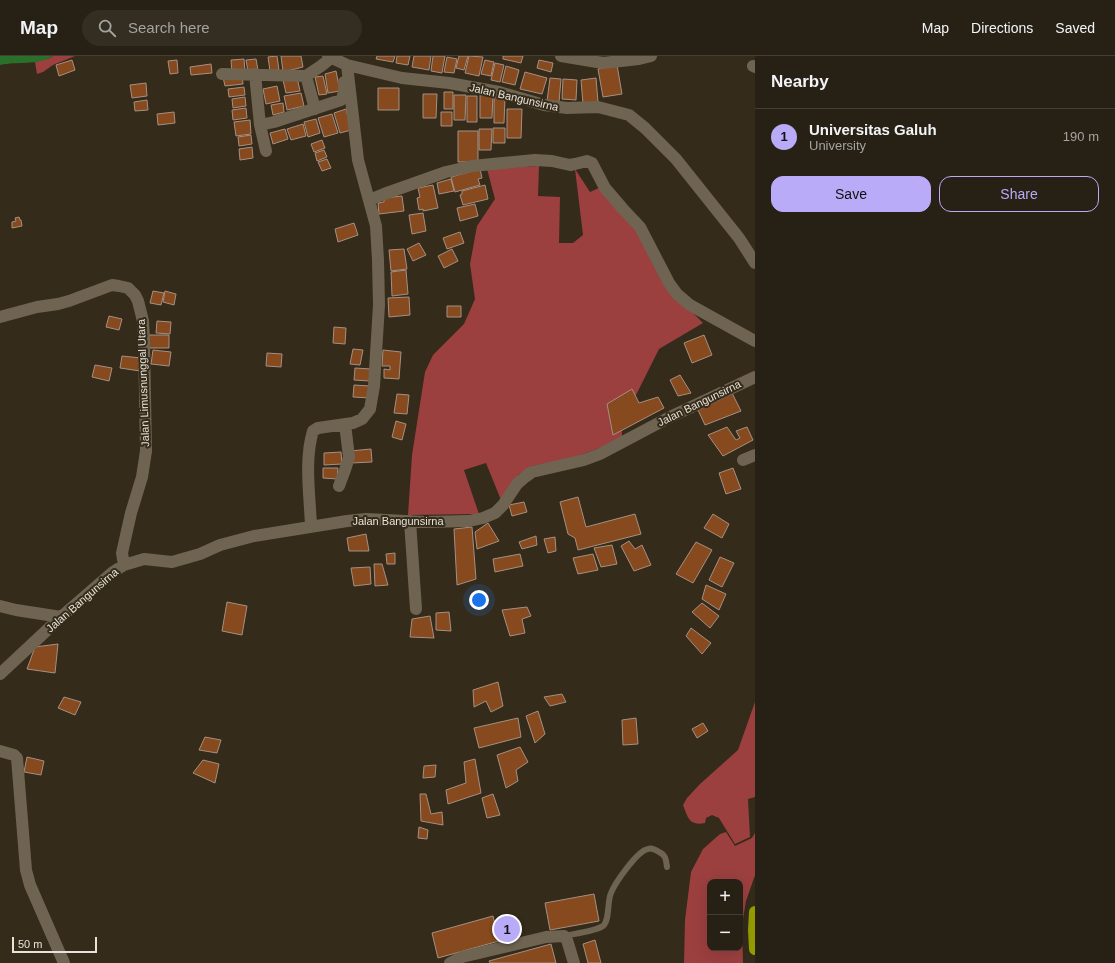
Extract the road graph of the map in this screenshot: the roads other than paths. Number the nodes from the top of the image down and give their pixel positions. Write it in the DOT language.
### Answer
graph roads {
  1 [pos="561,56"];
  2 [pos="651,56"];
  3 [pos="329,57"];
  4 [pos="344,64"];
  5 [pos="222,74"];
  6 [pos="255,74"];
  7 [pos="306,76"];
  8 [pos="315,109"];
  9 [pos="260,125"];
  10 [pos="266,151"];
  11 [pos="369,200"];
  12 [pos="755,263"];
  13 [pos="0,317"];
  14 [pos="755,341"];
  15 [pos="755,377"];
  16 [pos="345,424"];
  17 [pos="755,455"];
  18 [pos="743,460"];
  19 [pos="338,486"];
  20 [pos="410,521"];
  21 [pos="311,526"];
  22 [pos="124,565"];
  23 [pos="0,606"];
  24 [pos="416,609"];
  25 [pos="61,618"];
  26 [pos="0,674"];
  27 [pos="0,750"];
  28 [pos="667,867"];
  29 [pos="755,912"];
  30 [pos="564,936"];
  31 [pos="755,948"];
  32 [pos="64,963"];
  33 [pos="450,963"];
  34 [pos="574,963"];
  1 -- 2 [label="street"];
  3 -- 4 [label="street, Jalan Bangunsirna"];
  3 -- 7 [label="street"];
  4 -- 8 [label="street"];
  4 -- 11 [label="street"];
  4 -- 12 [label="street, Jalan Bangunsirna"];
  5 -- 6 [label="street"];
  6 -- 7 [label="street"];
  6 -- 9 [label="street"];
  7 -- 8 [label="street"];
  8 -- 9 [label="street"];
  9 -- 10 [label="street"];
  11 -- 14 [label="street"];
  11 -- 16 [label="street"];
  13 -- 22 [label="street, Jalan Limusnunggal Utara"];
  15 -- 20 [label="street, Jalan Bangunsirna"];
  16 -- 19 [label="street"];
  16 -- 21 [label="street"];
  17 -- 18 [label="street"];
  20 -- 21 [label="street, Jalan Bangunsirna"];
  20 -- 24 [label="street"];
  21 -- 22 [label="street, Jalan Bangunsirna"];
  22 -- 25 [label="street, Jalan Bangunsirna"];
  23 -- 25 [label="street"];
  25 -- 26 [label="street, Jalan Bangunsirna"];
  27 -- 32 [label="street"];
  28 -- 30 [label="lane"];
  29 -- 31 [label="highway"];
  30 -- 33 [label="street"];
  30 -- 34 [label="street"];
}
